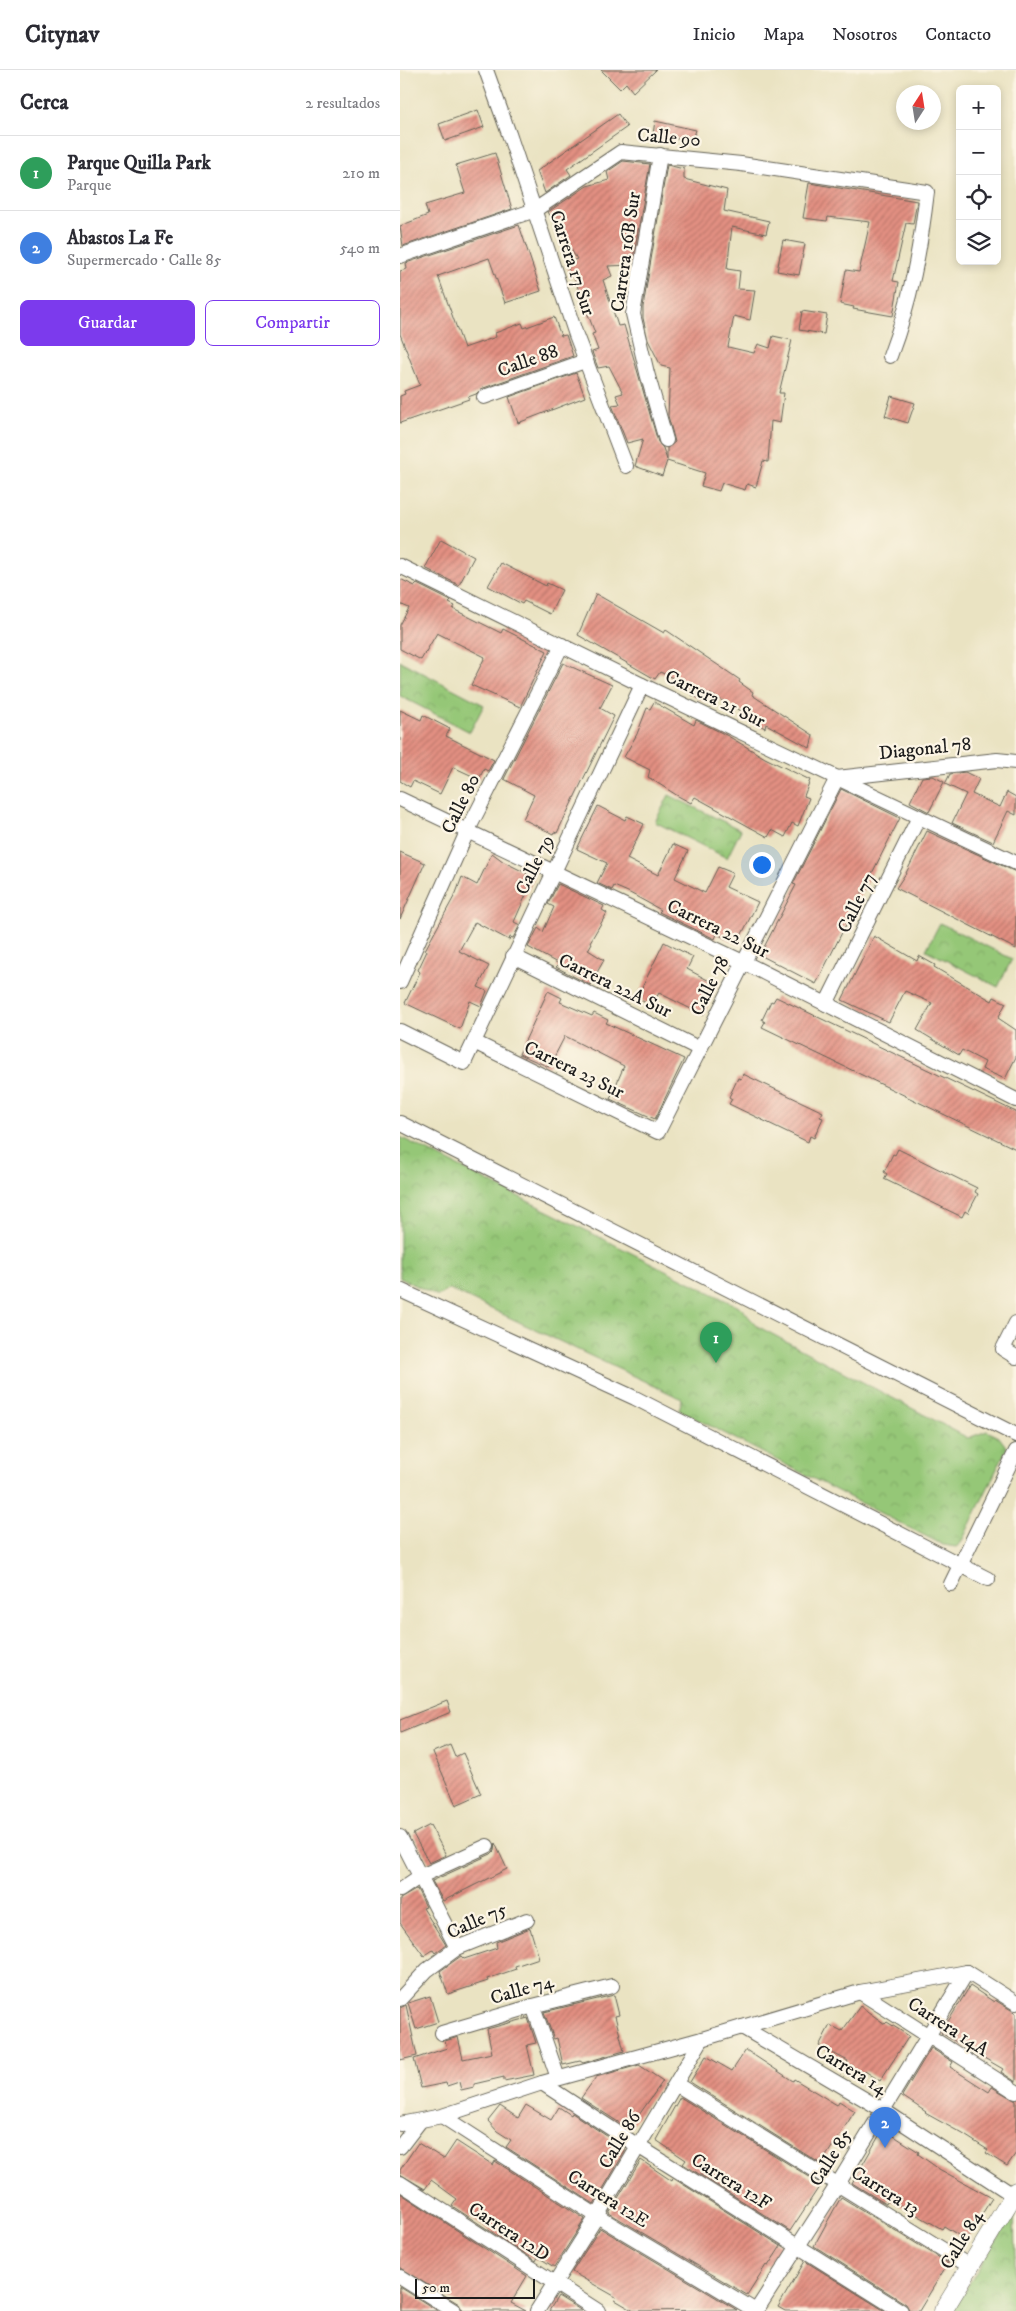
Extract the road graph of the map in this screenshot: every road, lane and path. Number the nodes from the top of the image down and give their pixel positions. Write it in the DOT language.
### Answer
graph roads {
  1 [pos="486,70"];
  2 [pos="660,154"];
  3 [pos="535,210"];
  4 [pos="400,256"];
  5 [pos="890,356"];
  6 [pos="585,361"];
  7 [pos="484,397"];
  8 [pos="666,440"];
  9 [pos="626,466"];
  10 [pos="400,566"];
  11 [pos="562,645"];
  12 [pos="642,685"];
  13 [pos="1016,762"];
  14 [pos="837,778"];
  15 [pos="400,799"];
  16 [pos="919,817"];
  17 [pos="468,832"];
  18 [pos="1016,864"];
  19 [pos="554,871"];
  20 [pos="513,956"];
  21 [pos="743,962"];
  22 [pos="400,982"];
  23 [pos="826,1004"];
  24 [pos="400,1031"];
  25 [pos="474,1042"];
  26 [pos="700,1049"];
  27 [pos="1016,1100"];
  28 [pos="400,1123"];
  29 [pos="658,1132"];
  30 [pos="400,1290"];
  31 [pos="1016,1323"];
  32 [pos="1016,1357"];
  33 [pos="1016,1435"];
  34 [pos="1016,1451"];
  35 [pos="960,1565"];
  36 [pos="988,1579"];
  37 [pos="951,1584"];
  38 [pos="400,1837"];
  39 [pos="487,1846"];
  40 [pos="419,1877"];
  41 [pos="400,1890"];
  42 [pos="527,1920"];
  43 [pos="457,1948"];
  44 [pos="967,1972"];
  45 [pos="612,1986"];
  46 [pos="402,1992"];
  47 [pos="860,1992"];
  48 [pos="1016,2003"];
  49 [pos="533,2006"];
  50 [pos="742,2027"];
  51 [pos="442,2033"];
  52 [pos="928,2037"];
  53 [pos="702,2039"];
  54 [pos="558,2078"];
  55 [pos="542,2082"];
  56 [pos="676,2084"];
  57 [pos="1016,2092"];
  58 [pos="883,2110"];
  59 [pos="442,2116"];
  60 [pos="420,2121"];
  61 [pos="400,2124"];
  62 [pos="638,2146"];
  63 [pos="400,2147"];
  64 [pos="400,2183"];
  65 [pos="838,2184"];
  66 [pos="1015,2195"];
  67 [pos="597,2216"];
  68 [pos="798,2246"];
  69 [pos="971,2267"];
  70 [pos="400,2277"];
  71 [pos="554,2285"];
  72 [pos="454,2311"];
  73 [pos="537,2311"];
  74 [pos="598,2311"];
  75 [pos="756,2311"];
  76 [pos="901,2311"];
  77 [pos="944,2311"];
  1 -- 3 [label="street, Carrera 17 Sur"];
  2 -- 3 [label="street, Calle 90"];
  2 -- 5 [label="street, Calle 90"];
  2 -- 8 [label="street, Carrera 16B Sur"];
  3 -- 4 [label="street, Calle 90"];
  3 -- 6 [label="street, Carrera 17 Sur"];
  6 -- 7 [label="street, Calle 88"];
  6 -- 9 [label="street, Carrera 17 Sur"];
  10 -- 11 [label="street, Carrera 21 Sur"];
  11 -- 12 [label="street, Carrera 21 Sur"];
  11 -- 17 [label="street, Calle 80"];
  12 -- 14 [label="street, Carrera 21 Sur"];
  12 -- 19 [label="street, Calle 79"];
  13 -- 14 [label="street, Diagonal 78"];
  14 -- 16 [label="street, Carrera 21 Sur"];
  14 -- 21 [label="street, Calle 78"];
  15 -- 17 [label="street, Carrera 22 Sur"];
  16 -- 18 [label="street, Carrera 21 Sur"];
  16 -- 23 [label="street, Calle 77"];
  17 -- 19 [label="street, Carrera 22 Sur"];
  17 -- 22 [label="street, Calle 80"];
  19 -- 20 [label="street, Calle 79"];
  19 -- 21 [label="street, Carrera 22 Sur"];
  20 -- 25 [label="street, Calle 79"];
  20 -- 26 [label="street, Carrera 22A Sur"];
  21 -- 23 [label="street, Carrera 22 Sur"];
  21 -- 26 [label="street, Calle 78"];
  23 -- 27 [label="street, Carrera 22 Sur"];
  24 -- 25 [label="street, Calle 79"];
  25 -- 29 [label="street, Carrera 23 Sur"];
  26 -- 29 [label="street, Calle 78"];
  28 -- 33 [label="street"];
  30 -- 35 [label="street"];
  31 -- 32 [label="street"];
  34 -- 35 [label="street"];
  35 -- 36 [label="street"];
  35 -- 37 [label="street"];
  38 -- 40 [label="street"];
  39 -- 40 [label="street"];
  40 -- 41 [label="street"];
  40 -- 43 [label="street"];
  42 -- 43 [label="street, Calle 75"];
  43 -- 46 [label="street, Calle 75"];
  44 -- 47 [label="street"];
  44 -- 48 [label="street"];
  44 -- 52 [label="street, Calle 85"];
  45 -- 49 [label="street, Calle 74"];
  47 -- 50 [label="street"];
  47 -- 52 [label="street, Carrera 14A"];
  49 -- 51 [label="street, Calle 74"];
  49 -- 54 [label="street"];
  50 -- 53 [label="street"];
  50 -- 58 [label="street, Carrera 14"];
  52 -- 57 [label="street, Carrera 14A"];
  52 -- 58 [label="street, Calle 85"];
  53 -- 54 [label="street"];
  53 -- 56 [label="street, Calle 86"];
  54 -- 55 [label="street"];
  55 -- 59 [label="street"];
  55 -- 62 [label="street, Carrera 12F"];
  56 -- 62 [label="street, Calle 86"];
  56 -- 65 [label="street, Carrera 13"];
  58 -- 65 [label="street, Calle 85"];
  58 -- 66 [label="street, Carrera 14"];
  59 -- 60 [label="street"];
  59 -- 67 [label="street, Carrera 12E"];
  60 -- 61 [label="street"];
  60 -- 63 [label="street"];
  62 -- 67 [label="street, Calle 86"];
  62 -- 68 [label="street, Carrera 12F"];
  64 -- 71 [label="street, Carrera 12D"];
  65 -- 68 [label="street, Calle 85"];
  65 -- 69 [label="street, Carrera 13"];
  66 -- 69 [label="street, Calle 84"];
  67 -- 71 [label="street, Calle 86"];
  67 -- 75 [label="street, Carrera 12E"];
  68 -- 75 [label="street, Calle 85"];
  68 -- 76 [label="street, Carrera 12F"];
  69 -- 77 [label="street, Calle 84"];
  70 -- 72 [label="street"];
  71 -- 73 [label="street, Calle 86"];
  71 -- 74 [label="street, Carrera 12D"];
}
